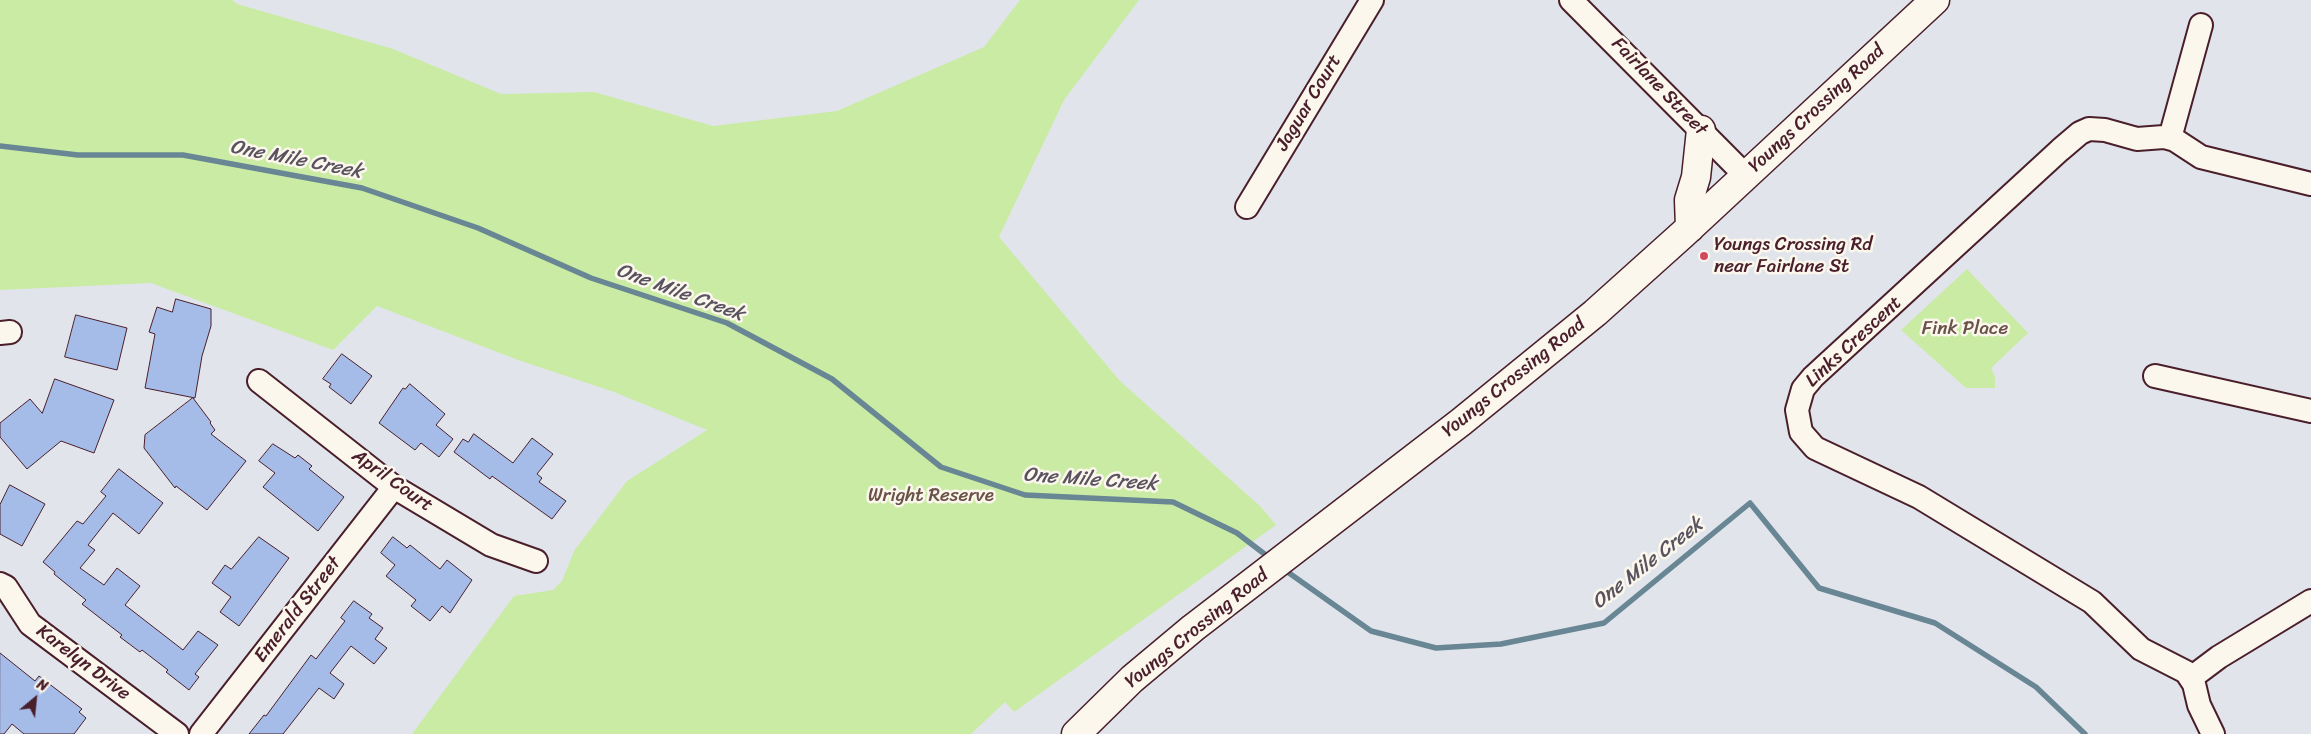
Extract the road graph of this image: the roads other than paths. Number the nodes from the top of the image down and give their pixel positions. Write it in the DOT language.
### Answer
graph roads {
  1 [pos="1372,0"];
  2 [pos="1571,0"];
  3 [pos="1935,0"];
  4 [pos="2201,25"];
  5 [pos="1701,130"];
  6 [pos="2170,138"];
  7 [pos="1746,176"];
  8 [pos="2311,184"];
  9 [pos="1247,207"];
  10 [pos="1690,228"];
  11 [pos="2155,376"];
  12 [pos="259,381"];
  13 [pos="2311,411"];
  14 [pos="394,487"];
  15 [pos="536,561"];
  16 [pos="0,584"];
  17 [pos="2311,601"];
  18 [pos="2191,678"];
  19 [pos="177,734"];
  20 [pos="201,734"];
  21 [pos="1076,734"];
  22 [pos="2213,734"];
  1 -- 9 [label="street, Jaguar Court"];
  2 -- 5 [label="street, Fairlane Street"];
  3 -- 7 [label="main road, Youngs Crossing Road"];
  4 -- 6 [label="street"];
  5 -- 7 [label="street, Fairlane Street"];
  5 -- 10 [label="main road"];
  6 -- 8 [label="street"];
  6 -- 18 [label="street, Links Crescent"];
  7 -- 10 [label="main road, Youngs Crossing Road"];
  10 -- 21 [label="main road, Youngs Crossing Road"];
  11 -- 13 [label="street"];
  12 -- 14 [label="street, April Court"];
  14 -- 15 [label="street, April Court"];
  14 -- 20 [label="street, Emerald Street"];
  16 -- 19 [label="street, Karelyn Drive"];
  17 -- 18 [label="street"];
  18 -- 22 [label="street"];
}
